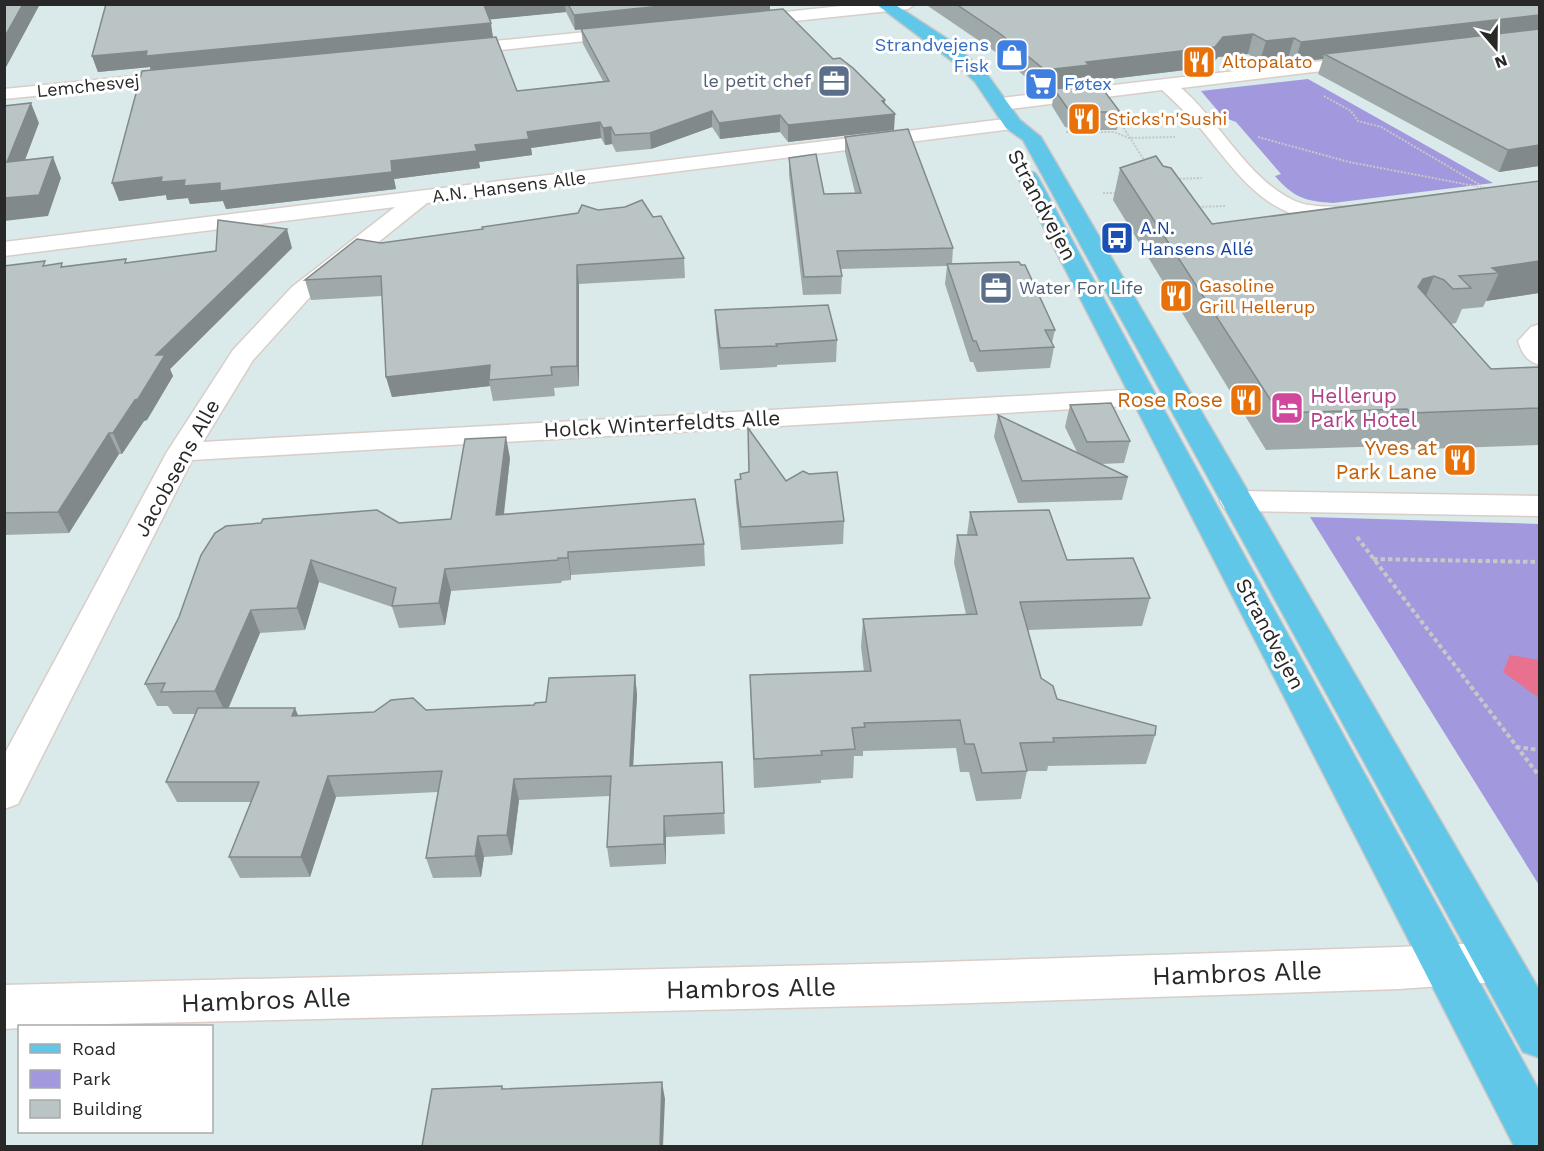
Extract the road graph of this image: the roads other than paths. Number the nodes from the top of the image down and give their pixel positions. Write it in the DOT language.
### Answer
graph roads {
  1 [pos="908,4"];
  2 [pos="885,6"];
  3 [pos="731,23"];
  4 [pos="639,32"];
  5 [pos="440,51"];
  6 [pos="1385,59"];
  7 [pos="201,75"];
  8 [pos="1166,85"];
  9 [pos="4,94"];
  10 [pos="1007,114"];
  11 [pos="420,198"];
  12 [pos="1369,212"];
  13 [pos="4,249"];
  14 [pos="1539,332"];
  15 [pos="1536,370"];
  16 [pos="1143,398"];
  17 [pos="182,452"];
  18 [pos="1235,501"];
  19 [pos="1539,506"];
  20 [pos="4,793"];
  21 [pos="1498,963"];
  22 [pos="1447,966"];
  23 [pos="4,1007"];
  24 [pos="1539,1036"];
  25 [pos="1539,1144"];
  1 -- 2 [label="street"];
  2 -- 3 [label="street"];
  2 -- 10 [label="main road, Strandvejen"];
  4 -- 5 [label="street"];
  6 -- 8 [label="street, A.N. Hansens Alle"];
  7 -- 9 [label="street, Lemchesvej"];
  8 -- 10 [label="street, A.N. Hansens Alle"];
  8 -- 12 [label="street"];
  10 -- 11 [label="street, A.N. Hansens Alle"];
  10 -- 16 [label="main road, Strandvejen"];
  10 -- 18 [label="main road, Strandvejen"];
  11 -- 13 [label="street, A.N. Hansens Alle"];
  11 -- 17 [label="street, Jacobsens Alle"];
  14 -- 15 [label="street"];
  16 -- 17 [label="street, Holck Winterfeldts Alle"];
  16 -- 22 [label="main road, Strandvejen"];
  17 -- 20 [label="street, Jacobsens Alle"];
  18 -- 19 [label="street"];
  18 -- 21 [label="main road, Strandvejen"];
  21 -- 22 [label="street, Hambros Alle"];
  21 -- 24 [label="main road, Strandvejen"];
  22 -- 23 [label="street, Hambros Alle"];
  22 -- 25 [label="main road, Strandvejen"];
}
